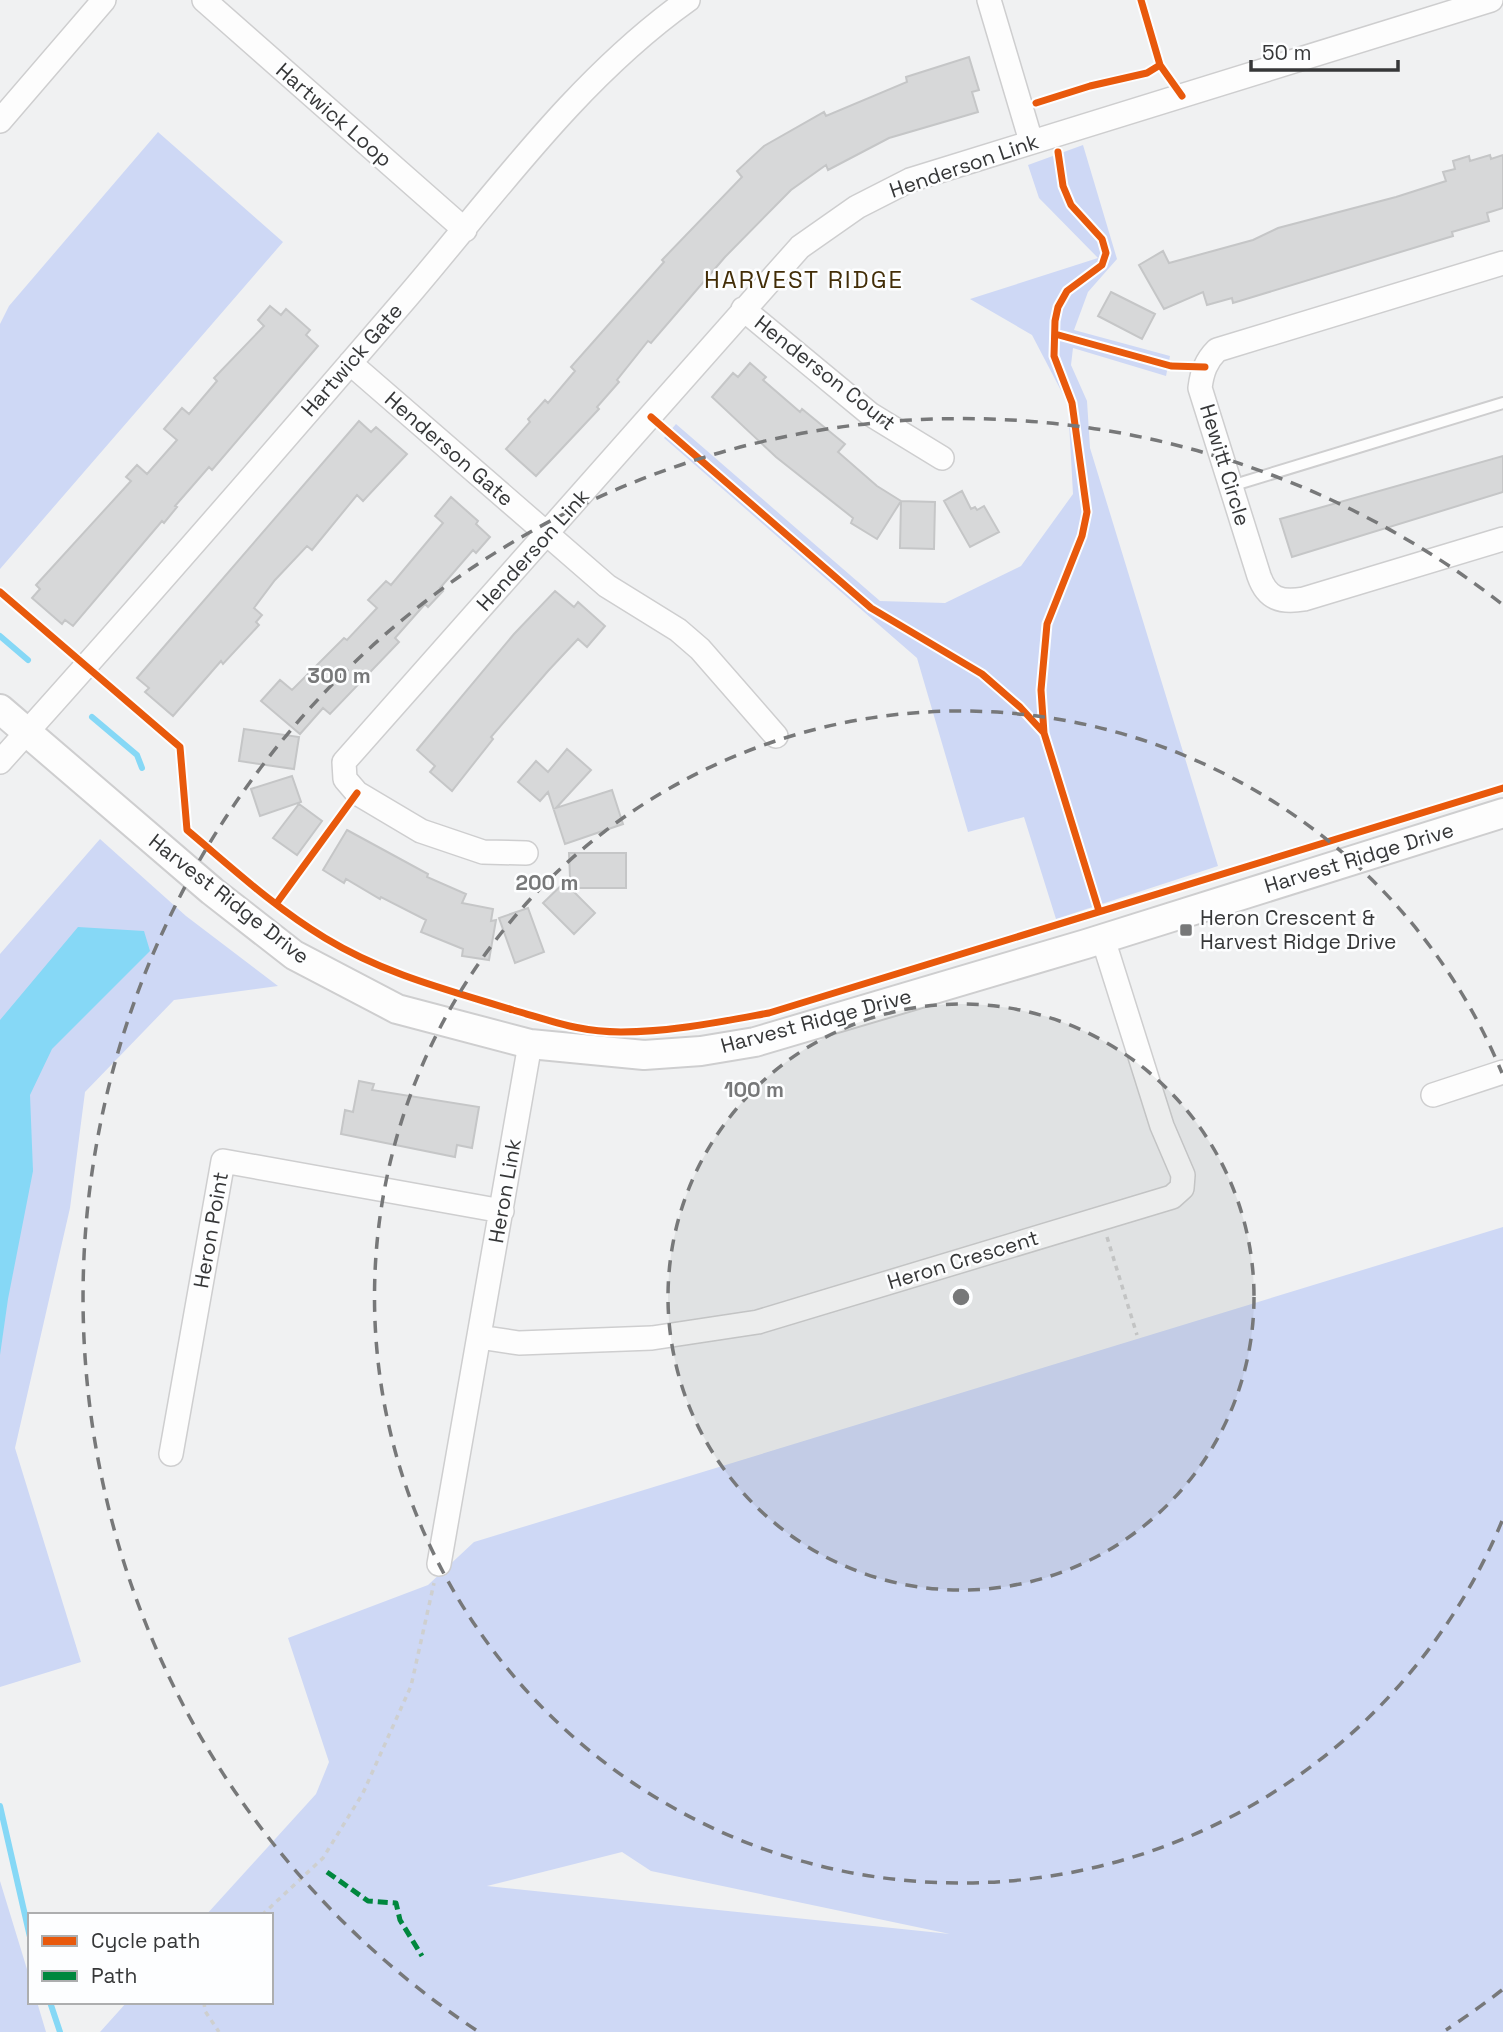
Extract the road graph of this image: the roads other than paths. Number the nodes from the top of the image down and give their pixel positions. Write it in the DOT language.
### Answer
graph roads {
  1 [pos="104,0"];
  2 [pos="204,0"];
  3 [pos="688,0"];
  4 [pos="989,0"];
  5 [pos="1491,0"];
  6 [pos="0,121"];
  7 [pos="1031,141"];
  8 [pos="465,230"];
  9 [pos="1503,263"];
  10 [pos="743,309"];
  11 [pos="350,363"];
  12 [pos="1503,403"];
  13 [pos="942,458"];
  14 [pos="1231,486"];
  15 [pos="546,535"];
  16 [pos="1502,542"];
  17 [pos="0,709"];
  18 [pos="27,732"];
  19 [pos="776,736"];
  20 [pos="0,762"];
  21 [pos="1503,813"];
  22 [pos="526,853"];
  23 [pos="1102,939"];
  24 [pos="530,1044"];
  25 [pos="1503,1072"];
  26 [pos="1433,1095"];
  27 [pos="502,1211"];
  28 [pos="479,1337"];
  29 [pos="171,1454"];
  30 [pos="439,1564"];
  1 -- 6 [label="street"];
  2 -- 8 [label="street, Hartwick Loop"];
  3 -- 8 [label="street, Hartwick Gate"];
  4 -- 7 [label="street"];
  5 -- 7 [label="street, Henderson Link"];
  7 -- 10 [label="street, Henderson Link"];
  8 -- 11 [label="street, Hartwick Gate"];
  9 -- 14 [label="street, Hewitt Circle"];
  10 -- 13 [label="street, Henderson Court"];
  10 -- 15 [label="street, Henderson Link"];
  11 -- 15 [label="street, Henderson Gate"];
  11 -- 18 [label="street, Hartwick Gate"];
  12 -- 14 [label="lane"];
  14 -- 16 [label="street, Hewitt Circle"];
  15 -- 19 [label="street, Henderson Gate"];
  15 -- 22 [label="street, Henderson Link"];
  17 -- 18 [label="street, Harvest Ridge Drive"];
  18 -- 20 [label="street, Hartwick Gate"];
  18 -- 24 [label="street, Harvest Ridge Drive"];
  21 -- 23 [label="street, Harvest Ridge Drive"];
  23 -- 24 [label="street, Harvest Ridge Drive"];
  23 -- 28 [label="street, Heron Crescent"];
  24 -- 27 [label="street, Heron Link"];
  25 -- 26 [label="street"];
  27 -- 28 [label="street, Heron Link"];
  27 -- 29 [label="street, Heron Point"];
  28 -- 30 [label="street, Heron Link"];
}
